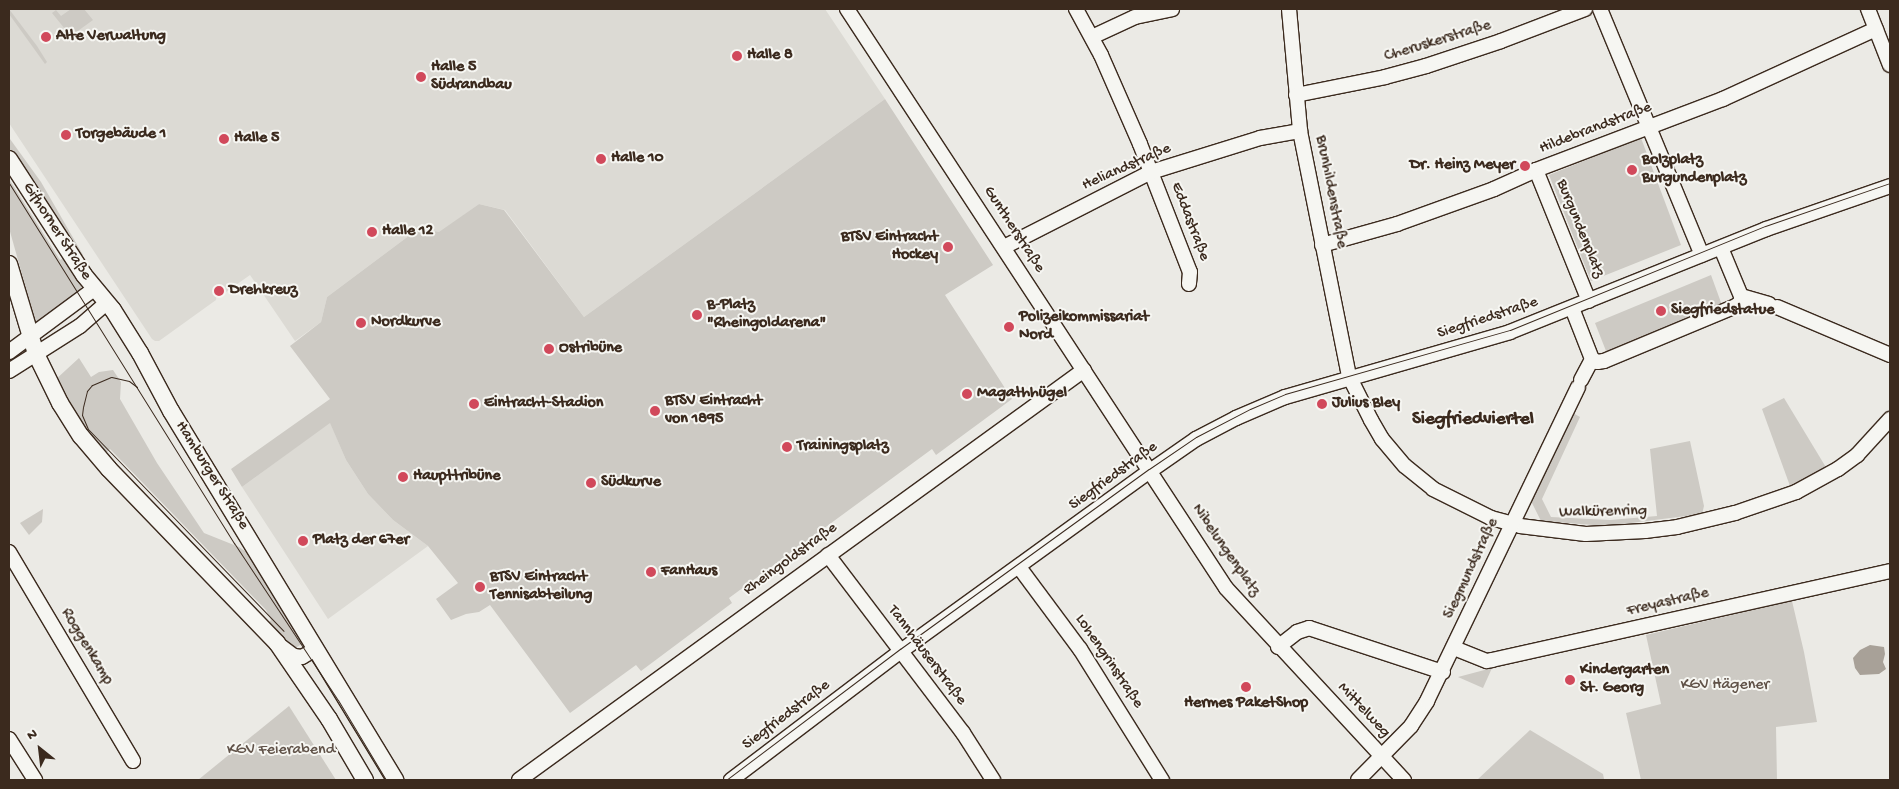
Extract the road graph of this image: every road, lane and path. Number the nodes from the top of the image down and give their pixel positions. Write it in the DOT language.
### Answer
graph roads {
  1 [pos="847,9"];
  2 [pos="1076,9"];
  3 [pos="1172,9"];
  4 [pos="1289,9"];
  5 [pos="1585,9"];
  6 [pos="1600,9"];
  7 [pos="1868,9"];
  8 [pos="1876,29"];
  9 [pos="1092,37"];
  10 [pos="1890,65"];
  11 [pos="1296,95"];
  12 [pos="1649,127"];
  13 [pos="1300,131"];
  14 [pos="9,159"];
  15 [pos="1536,170"];
  16 [pos="1151,172"];
  17 [pos="1890,186"];
  18 [pos="1322,245"];
  19 [pos="1004,247"];
  20 [pos="1720,248"];
  21 [pos="1702,255"];
  22 [pos="9,264"];
  23 [pos="1189,284"];
  24 [pos="94,289"];
  25 [pos="1741,296"];
  26 [pos="1589,301"];
  27 [pos="106,303"];
  28 [pos="1572,308"];
  29 [pos="29,336"];
  30 [pos="9,352"];
  31 [pos="36,354"];
  32 [pos="1890,356"];
  33 [pos="1592,359"];
  34 [pos="1084,370"];
  35 [pos="9,371"];
  36 [pos="1350,379"];
  37 [pos="1890,419"];
  38 [pos="1150,471"];
  39 [pos="1512,525"];
  40 [pos="9,552"];
  41 [pos="828,555"];
  42 [pos="1019,567"];
  43 [pos="1890,571"];
  44 [pos="277,643"];
  45 [pos="1278,647"];
  46 [pos="1454,648"];
  47 [pos="316,649"];
  48 [pos="901,652"];
  49 [pos="1296,666"];
  50 [pos="1443,672"];
  51 [pos="9,739"];
  52 [pos="1382,757"];
  53 [pos="134,761"];
  54 [pos="35,780"];
  55 [pos="365,780"];
  56 [pos="395,780"];
  57 [pos="519,780"];
  58 [pos="731,780"];
  59 [pos="993,780"];
  60 [pos="1162,780"];
  61 [pos="1358,780"];
  62 [pos="1404,780"];
  1 -- 19 [label="street, Guntherstraße"];
  2 -- 9 [label="street, Eddastraße"];
  3 -- 9 [label="street"];
  4 -- 11 [label="street, Brunhildenstraße"];
  5 -- 11 [label="street, Cheruskerstraße"];
  6 -- 12 [label="street"];
  7 -- 8 [label="street"];
  8 -- 10 [label="street"];
  8 -- 12 [label="street, Hildebrandstraße"];
  9 -- 16 [label="street, Eddastraße"];
  11 -- 13 [label="street, Brunhildenstraße"];
  12 -- 15 [label="street, Hildebrandstraße"];
  12 -- 21 [label="street"];
  13 -- 16 [label="street, Heliandstraße"];
  13 -- 18 [label="street, Brunhildenstraße"];
  14 -- 24 [label="main road, Gifhorner Straße"];
  15 -- 18 [label="street, Hildebrandstraße"];
  15 -- 26 [label="street, Burgundenplatz"];
  16 -- 19 [label="street, Heliandstraße"];
  16 -- 23 [label="street, Eddastraße"];
  17 -- 20 [label="street, Siegfriedstraße"];
  18 -- 36 [label="street, Brunhildenstraße"];
  19 -- 34 [label="street, Guntherstraße"];
  20 -- 21 [label="street, Siegfriedstraße"];
  20 -- 25 [label="street"];
  21 -- 26 [label="street, Siegfriedstraße"];
  22 -- 29 [label="main road"];
  24 -- 27 [label="main road, Gifhorner Straße"];
  24 -- 29 [label="street"];
  25 -- 32 [label="street"];
  25 -- 33 [label="street"];
  26 -- 28 [label="street, Siegfriedstraße"];
  27 -- 31 [label="street"];
  27 -- 47 [label="main road, Hamburger Straße"];
  28 -- 33 [label="street"];
  28 -- 36 [label="street, Siegfriedstraße"];
  29 -- 30 [label="street"];
  29 -- 31 [label="main road"];
  31 -- 35 [label="street"];
  31 -- 44 [label="main road"];
  33 -- 39 [label="street, Siegmundstraße"];
  34 -- 38 [label="street, Guntherstraße"];
  34 -- 41 [label="street, Rheingoldstraße"];
  36 -- 38 [label="street, Siegfriedstraße"];
  36 -- 39 [label="street, Walkürenring"];
  37 -- 39 [label="street, Walkürenring"];
  38 -- 42 [label="street, Siegfriedstraße"];
  38 -- 45 [label="street, Nibelungenplatz"];
  39 -- 46 [label="street, Siegmundstraße"];
  40 -- 53 [label="street, Roggenkamp"];
  41 -- 48 [label="street, Tannhäuserstraße"];
  41 -- 57 [label="street, Rheingoldstraße"];
  42 -- 48 [label="street, Siegfriedstraße"];
  42 -- 60 [label="street, Lohengrinstraße"];
  43 -- 46 [label="street, Freyastraße"];
  44 -- 47 [label="street"];
  44 -- 55 [label="main road"];
  45 -- 49 [label="street, Nibelungenplatz"];
  45 -- 50 [label="street"];
  46 -- 50 [label="street, Siegmundstraße"];
  47 -- 56 [label="main road, Hamburger Straße"];
  48 -- 58 [label="street, Siegfriedstraße"];
  48 -- 59 [label="street, Tannhäuserstraße"];
  49 -- 52 [label="street, Mittelweg"];
  50 -- 52 [label="street, Siegmundstraße"];
  51 -- 54 [label="street"];
  52 -- 61 [label="street, Siegmundstraße"];
  52 -- 62 [label="street, Mittelweg"];
}
